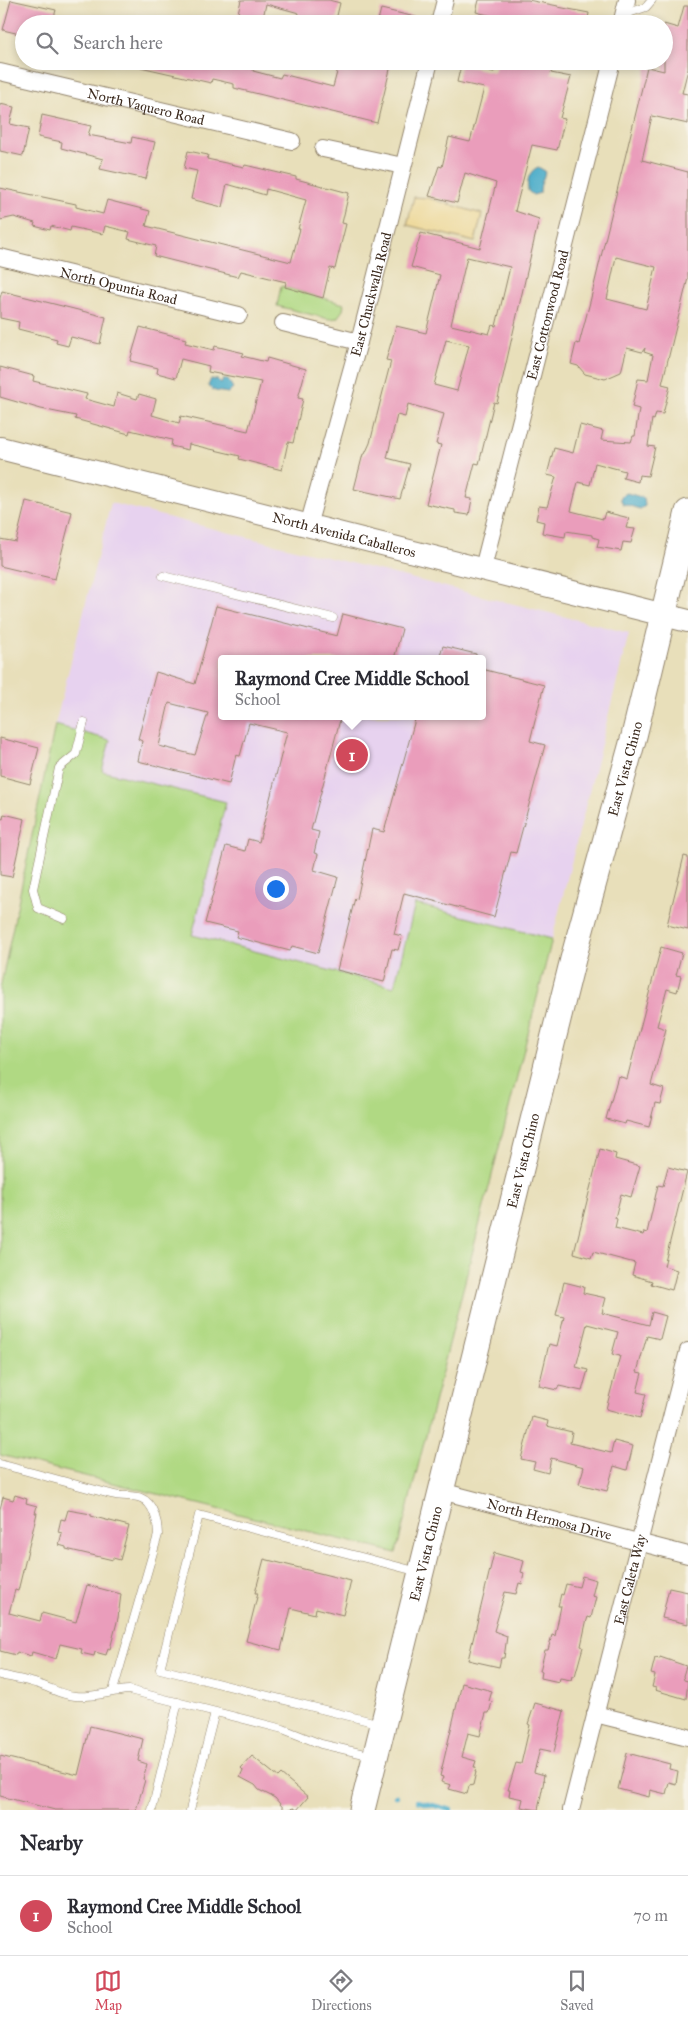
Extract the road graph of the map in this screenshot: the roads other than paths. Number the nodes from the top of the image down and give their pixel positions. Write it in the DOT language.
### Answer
graph roads {
  1 [pos="445,0"];
  2 [pos="652,0"];
  3 [pos="624,13"];
  4 [pos="441,15"];
  5 [pos="428,70"];
  6 [pos="610,70"];
  7 [pos="0,72"];
  8 [pos="292,141"];
  9 [pos="324,149"];
  10 [pos="404,166"];
  11 [pos="0,257"];
  12 [pos="239,315"];
  13 [pos="282,323"];
  14 [pos="359,342"];
  15 [pos="0,448"];
  16 [pos="688,512"];
  17 [pos="308,526"];
  18 [pos="483,568"];
  19 [pos="162,576"];
  20 [pos="663,614"];
  21 [pos="333,618"];
  22 [pos="688,621"];
  23 [pos="84,722"];
  24 [pos="64,919"];
  25 [pos="688,1350"];
  26 [pos="0,1464"];
  27 [pos="441,1492"];
  28 [pos="639,1543"];
  29 [pos="688,1555"];
  30 [pos="421,1572"];
  31 [pos="0,1675"];
  32 [pos="113,1691"];
  33 [pos="178,1702"];
  34 [pos="216,1712"];
  35 [pos="595,1714"];
  36 [pos="383,1725"];
  37 [pos="688,1737"];
  38 [pos="375,1756"];
  39 [pos="152,1810"];
  40 [pos="190,1810"];
  41 [pos="362,1810"];
  42 [pos="571,1810"];
  1 -- 4 [label="street"];
  2 -- 3 [label="lane"];
  5 -- 10 [label="street, East Chuckwalla Road"];
  6 -- 18 [label="street, East Cottonwood Road"];
  7 -- 8 [label="street, North Vaquero Road"];
  9 -- 10 [label="street"];
  10 -- 14 [label="street, East Chuckwalla Road"];
  11 -- 12 [label="street, North Opuntia Road"];
  13 -- 14 [label="street"];
  14 -- 17 [label="street, East Chuckwalla Road"];
  15 -- 17 [label="street, North Avenida Caballeros"];
  16 -- 20 [label="main road, East Vista Chino"];
  17 -- 18 [label="street, North Avenida Caballeros"];
  18 -- 20 [label="street, North Avenida Caballeros"];
  19 -- 21 [label="lane"];
  20 -- 22 [label="street, North Avenida Caballeros"];
  20 -- 27 [label="main road, East Vista Chino"];
  23 -- 24 [label="lane"];
  25 -- 28 [label="street, East Caleta Way"];
  26 -- 32 [label="lane"];
  27 -- 28 [label="street, North Hermosa Drive"];
  27 -- 30 [label="main road, East Vista Chino"];
  28 -- 29 [label="street, North Hermosa Drive"];
  28 -- 35 [label="street, East Caleta Way"];
  30 -- 36 [label="main road, East Vista Chino"];
  30 -- 36 [label="lane"];
  31 -- 32 [label="lane"];
  32 -- 33 [label="lane"];
  33 -- 34 [label="lane"];
  33 -- 39 [label="lane"];
  34 -- 38 [label="lane"];
  34 -- 40 [label="lane"];
  35 -- 37 [label="street"];
  35 -- 42 [label="street, East Caleta Way"];
  36 -- 38 [label="main road, East Vista Chino"];
  38 -- 41 [label="main road, East Vista Chino"];
}
